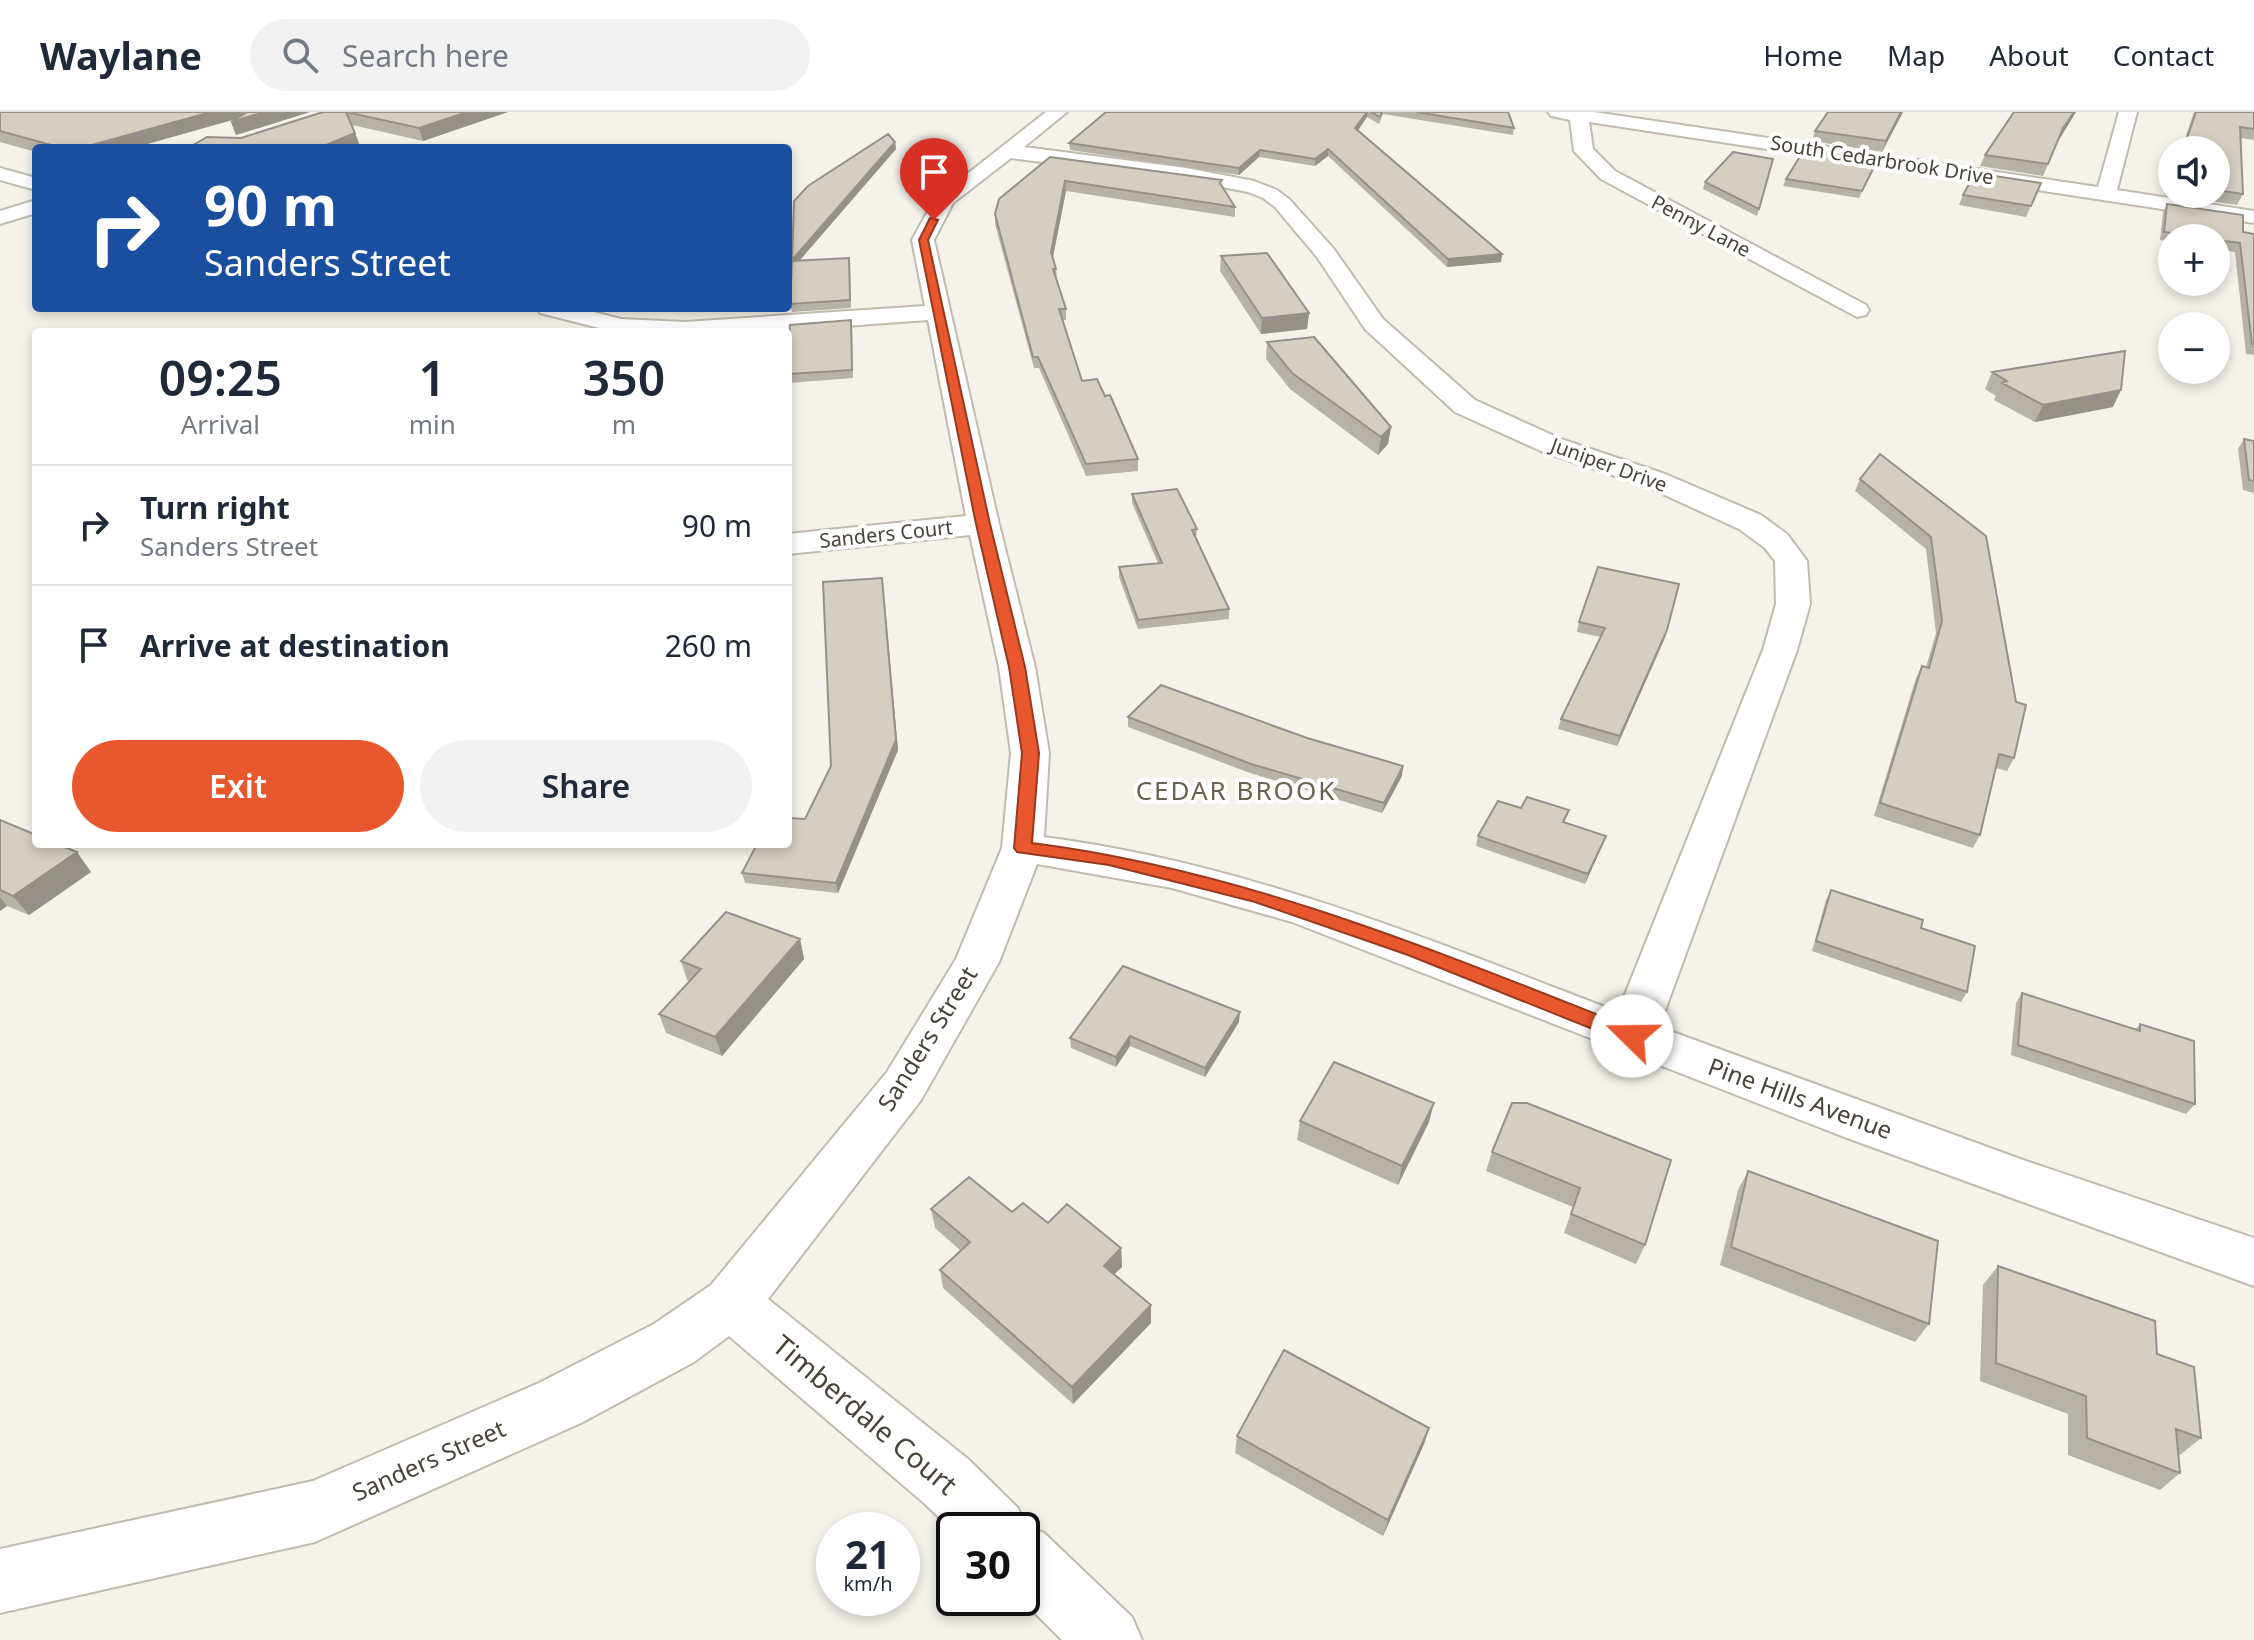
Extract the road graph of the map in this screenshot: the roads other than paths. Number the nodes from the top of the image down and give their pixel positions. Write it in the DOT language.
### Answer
graph roads {
  1 [pos="1058,112"];
  2 [pos="2128,112"];
  3 [pos="1568,114"];
  4 [pos="1754,121"];
  5 [pos="1737,139"];
  6 [pos="1006,151"];
  7 [pos="0,174"];
  8 [pos="32,183"];
  9 [pos="2106,194"];
  10 [pos="32,207"];
  11 [pos="2254,217"];
  12 [pos="0,218"];
  13 [pos="1857,310"];
  14 [pos="565,312"];
  15 [pos="937,312"];
  16 [pos="653,328"];
  17 [pos="713,328"];
  18 [pos="983,524"];
  19 [pos="792,544"];
  20 [pos="1023,848"];
  21 [pos="1632,1036"];
  22 [pos="2254,1262"];
  23 [pos="731,1303"];
  24 [pos="978,1512"];
  25 [pos="1040,1573"];
  26 [pos="0,1581"];
  27 [pos="1109,1640"];
  1 -- 6 [label="street, Sanders Street"];
  2 -- 9 [label="street"];
  3 -- 5 [label="street, South Cedarbrook Drive"];
  3 -- 13 [label="street, Penny Lane"];
  4 -- 5 [label="street"];
  5 -- 9 [label="street, South Cedarbrook Drive"];
  6 -- 15 [label="street, Sanders Street"];
  6 -- 21 [label="street, Juniper Drive"];
  7 -- 8 [label="street"];
  9 -- 11 [label="street, South Cedarbrook Drive"];
  10 -- 12 [label="street"];
  14 -- 16 [label="street"];
  15 -- 17 [label="street"];
  15 -- 18 [label="street, Sanders Street"];
  18 -- 19 [label="street, Sanders Court"];
  18 -- 20 [label="street, Sanders Street"];
  20 -- 21 [label="street, Pine Hills Avenue"];
  20 -- 23 [label="street, Sanders Street"];
  21 -- 22 [label="street, Pine Hills Avenue"];
  23 -- 24 [label="street, Timberdale Court"];
  23 -- 26 [label="street, Sanders Street"];
  25 -- 27 [label="street"];
}
